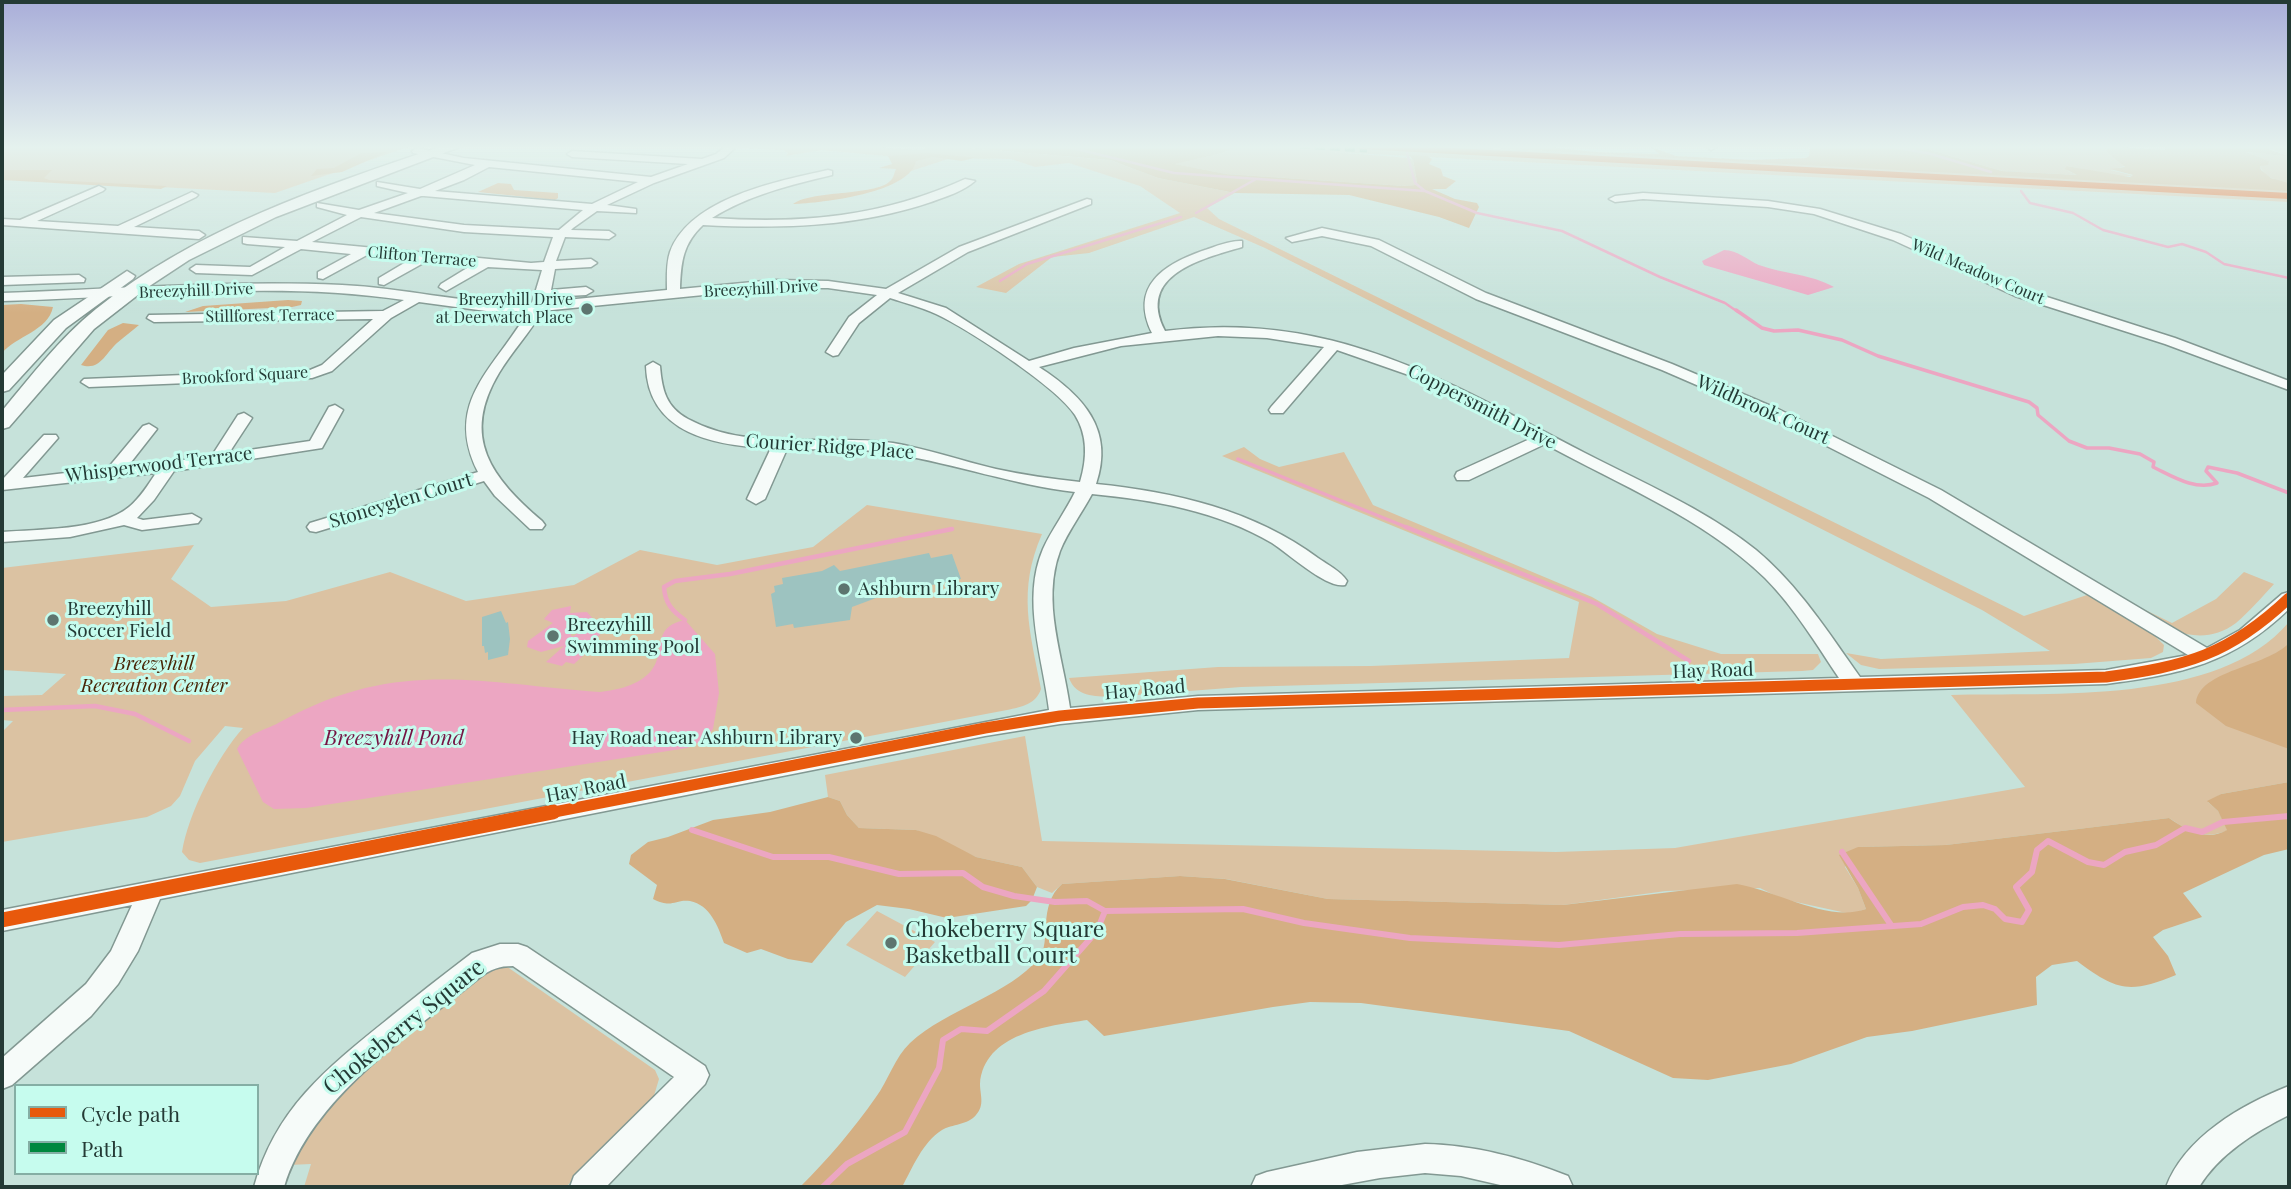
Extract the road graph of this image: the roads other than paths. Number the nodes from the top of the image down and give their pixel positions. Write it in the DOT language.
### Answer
graph roads {
  1 [pos="70,201"];
  2 [pos="178,201"];
  3 [pos="276,201"];
  4 [pos="300,201"];
  5 [pos="395,201"];
  6 [pos="524,201"];
  7 [pos="609,201"];
  8 [pos="735,201"];
  9 [pos="920,201"];
  10 [pos="1733,201"];
  11 [pos="1087,202"];
  12 [pos="321,205"];
  13 [pos="596,208"];
  14 [pos="632,211"];
  15 [pos="359,215"];
  16 [pos="702,221"];
  17 [pos="2,222"];
  18 [pos="19,224"];
  19 [pos="117,231"];
  20 [pos="2,232"];
  21 [pos="561,234"];
  22 [pos="199,235"];
  23 [pos="609,235"];
  24 [pos="1292,238"];
  25 [pos="247,240"];
  26 [pos="296,244"];
  27 [pos="1238,244"];
  28 [pos="365,251"];
  29 [pos="424,257"];
  30 [pos="485,262"];
  31 [pos="591,263"];
  32 [pos="548,266"];
  33 [pos="196,269"];
  34 [pos="323,275"];
  35 [pos="79,279"];
  36 [pos="2,281"];
  37 [pos="384,281"];
  38 [pos="446,287"];
  39 [pos="586,290"];
  40 [pos="127,293"];
  41 [pos="98,294"];
  42 [pos="890,294"];
  43 [pos="673,295"];
  44 [pos="2,297"];
  45 [pos="417,298"];
  46 [pos="539,302"];
  47 [pos="386,315"];
  48 [pos="154,318"];
  49 [pos="1160,335"];
  50 [pos="1334,345"];
  51 [pos="833,352"];
  52 [pos="653,366"];
  53 [pos="1027,366"];
  54 [pos="89,382"];
  55 [pos="2,386"];
  56 [pos="2289,386"];
  57 [pos="335,410"];
  58 [pos="1278,410"];
  59 [pos="244,418"];
  60 [pos="2,423"];
  61 [pos="149,429"];
  62 [pos="50,438"];
  63 [pos="1545,439"];
  64 [pos="782,443"];
  65 [pos="216,461"];
  66 [pos="169,466"];
  67 [pos="114,472"];
  68 [pos="486,475"];
  69 [pos="1463,476"];
  70 [pos="6,484"];
  71 [pos="1088,488"];
  72 [pos="756,499"];
  73 [pos="123,519"];
  74 [pos="191,519"];
  75 [pos="536,525"];
  76 [pos="316,527"];
  77 [pos="2,537"];
  78 [pos="1338,581"];
  79 [pos="2289,598"];
  80 [pos="2207,657"];
  81 [pos="1854,684"];
  82 [pos="1060,716"];
  83 [pos="151,891"];
  84 [pos="2,920"];
  85 [pos="2,1076"];
  86 [pos="2289,1100"];
  87 [pos="269,1187"];
  88 [pos="585,1187"];
  89 [pos="1267,1187"];
  90 [pos="1558,1187"];
  91 [pos="2181,1187"];
  1 -- 18 [label="street"];
  2 -- 19 [label="street"];
  3 -- 22 [label="main road"];
  4 -- 40 [label="main road"];
  5 -- 15 [label="street"];
  6 -- 13 [label="street"];
  7 -- 13 [label="street"];
  8 -- 16 [label="street"];
  9 -- 16 [label="street"];
  10 -- 56 [label="street, Wild Meadow Court"];
  11 -- 42 [label="street"];
  12 -- 15 [label="street"];
  13 -- 14 [label="street"];
  13 -- 21 [label="street"];
  15 -- 21 [label="street"];
  15 -- 26 [label="street"];
  16 -- 43 [label="street"];
  17 -- 18 [label="street"];
  18 -- 19 [label="street"];
  18 -- 20 [label="street"];
  19 -- 22 [label="street"];
  21 -- 23 [label="street"];
  21 -- 32 [label="street"];
  22 -- 41 [label="main road"];
  24 -- 80 [label="street, Wildbrook Court"];
  25 -- 26 [label="street, Clifton Terrace"];
  26 -- 28 [label="street, Clifton Terrace"];
  26 -- 33 [label="street"];
  27 -- 49 [label="street"];
  28 -- 29 [label="street, Clifton Terrace"];
  28 -- 34 [label="street"];
  29 -- 30 [label="street, Clifton Terrace"];
  29 -- 37 [label="street"];
  30 -- 32 [label="street, Clifton Terrace"];
  30 -- 38 [label="street"];
  31 -- 32 [label="street, Clifton Terrace"];
  32 -- 46 [label="street"];
  35 -- 36 [label="street"];
  39 -- 46 [label="street"];
  40 -- 41 [label="street, Breezyhill Drive"];
  40 -- 45 [label="street, Breezyhill Drive"];
  40 -- 60 [label="main road"];
  41 -- 44 [label="street, Breezyhill Drive"];
  41 -- 55 [label="main road"];
  42 -- 43 [label="street, Breezyhill Drive"];
  42 -- 51 [label="street"];
  42 -- 53 [label="street, Breezyhill Drive"];
  43 -- 46 [label="street, Breezyhill Drive"];
  45 -- 46 [label="street, Breezyhill Drive"];
  45 -- 47 [label="street, Brookford Square"];
  46 -- 68 [label="street"];
  47 -- 48 [label="street, Stillforest Terrace"];
  47 -- 54 [label="street, Brookford Square"];
  49 -- 50 [label="street, Coppersmith Drive"];
  49 -- 53 [label="street, Coppersmith Drive"];
  50 -- 58 [label="street"];
  50 -- 63 [label="street, Coppersmith Drive"];
  52 -- 64 [label="street, Courier Ridge Place"];
  53 -- 71 [label="street, Breezyhill Drive"];
  57 -- 65 [label="street, Whisperwood Terrace"];
  59 -- 65 [label="street"];
  61 -- 67 [label="street"];
  62 -- 70 [label="street"];
  63 -- 69 [label="street"];
  63 -- 81 [label="street, Coppersmith Drive"];
  64 -- 71 [label="street, Courier Ridge Place"];
  64 -- 72 [label="street"];
  65 -- 66 [label="street, Whisperwood Terrace"];
  66 -- 67 [label="street, Whisperwood Terrace"];
  66 -- 73 [label="street"];
  67 -- 70 [label="street, Whisperwood Terrace"];
  68 -- 75 [label="street"];
  68 -- 76 [label="street, Stoneyglen Court"];
  71 -- 78 [label="street"];
  71 -- 82 [label="street, Breezyhill Drive"];
  73 -- 74 [label="street"];
  73 -- 77 [label="street"];
  79 -- 80 [label="street, Hay Road"];
  80 -- 81 [label="street, Hay Road"];
  81 -- 82 [label="street, Hay Road"];
  82 -- 83 [label="street, Hay Road"];
  83 -- 84 [label="street, Hay Road"];
  83 -- 85 [label="street"];
  86 -- 91 [label="street"];
  87 -- 88 [label="street, Chokeberry Square"];
  89 -- 90 [label="street"];
}
